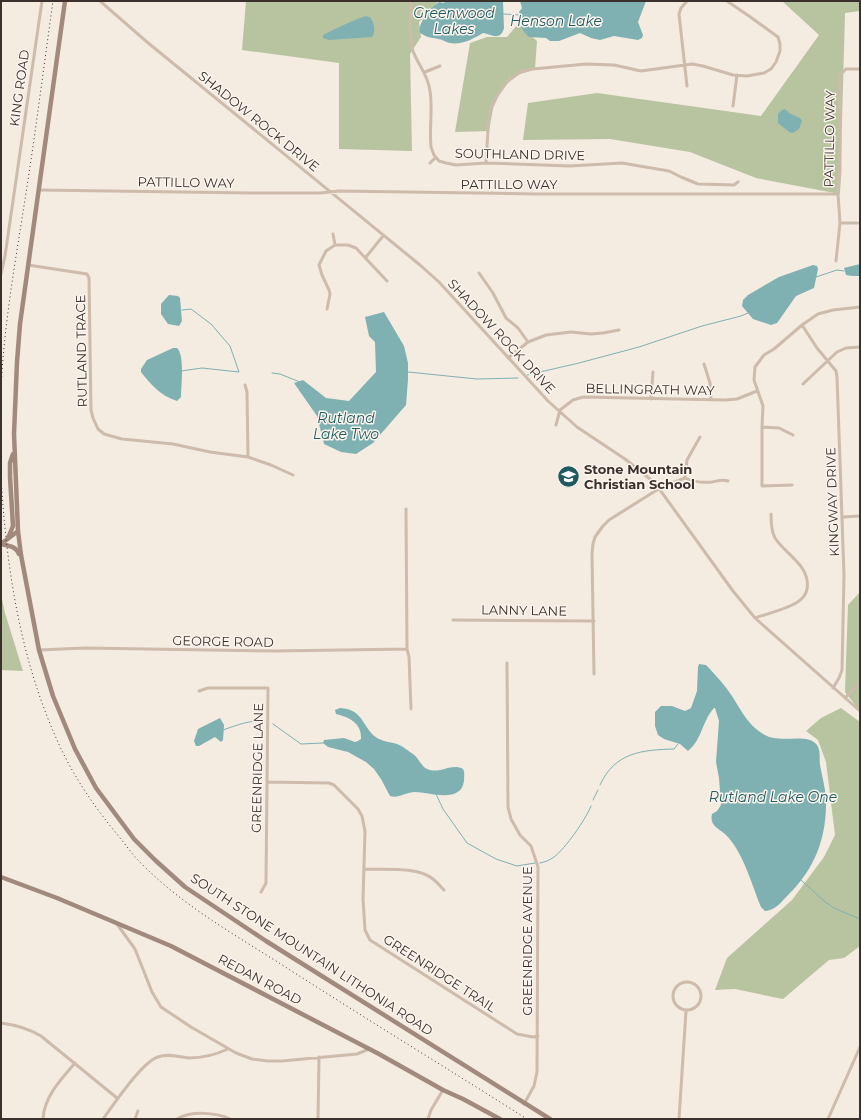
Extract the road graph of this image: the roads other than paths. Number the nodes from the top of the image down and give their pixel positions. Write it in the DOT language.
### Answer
graph roads {
  1 [pos="42,1"];
  2 [pos="65,1"];
  3 [pos="100,1"];
  4 [pos="411,1"];
  5 [pos="688,1"];
  6 [pos="727,1"];
  7 [pos="684,65"];
  8 [pos="440,66"];
  9 [pos="860,69"];
  10 [pos="425,72"];
  11 [pos="737,75"];
  12 [pos="687,86"];
  13 [pos="733,106"];
  14 [pos="436,157"];
  15 [pos="430,163"];
  16 [pos="486,164"];
  17 [pos="738,182"];
  18 [pos="39,190"];
  19 [pos="330,192"];
  20 [pos="838,194"];
  21 [pos="860,222"];
  22 [pos="840,223"];
  23 [pos="333,234"];
  24 [pos="383,236"];
  25 [pos="335,245"];
  26 [pos="366,257"];
  27 [pos="836,261"];
  28 [pos="28,265"];
  29 [pos="479,273"];
  30 [pos="1,274"];
  31 [pos="387,281"];
  32 [pos="860,307"];
  33 [pos="327,309"];
  34 [pos="802,325"];
  35 [pos="619,330"];
  36 [pos="528,342"];
  37 [pos="860,347"];
  38 [pos="508,358"];
  39 [pos="827,360"];
  40 [pos="704,364"];
  41 [pos="652,372"];
  42 [pos="803,384"];
  43 [pos="245,385"];
  44 [pos="757,391"];
  45 [pos="651,399"];
  46 [pos="711,400"];
  47 [pos="560,410"];
  48 [pos="556,425"];
  49 [pos="762,427"];
  50 [pos="793,435"];
  51 [pos="700,437"];
  52 [pos="14,451"];
  53 [pos="248,457"];
  54 [pos="293,475"];
  55 [pos="685,478"];
  56 [pos="728,480"];
  57 [pos="792,485"];
  58 [pos="660,488"];
  59 [pos="406,509"];
  60 [pos="771,514"];
  61 [pos="860,516"];
  62 [pos="843,517"];
  63 [pos="18,531"];
  64 [pos="8,538"];
  65 [pos="1,544"];
  66 [pos="21,558"];
  67 [pos="756,618"];
  68 [pos="453,620"];
  69 [pos="594,621"];
  70 [pos="407,649"];
  71 [pos="39,650"];
  72 [pos="507,663"];
  73 [pos="594,674"];
  74 [pos="860,682"];
  75 [pos="833,688"];
  76 [pos="199,691"];
  77 [pos="845,698"];
  78 [pos="411,709"];
  79 [pos="860,712"];
  80 [pos="267,782"];
  81 [pos="364,869"];
  82 [pos="1,877"];
  83 [pos="444,890"];
  84 [pos="261,892"];
  85 [pos="117,924"];
  86 [pos="686,1011"];
  87 [pos="1,1023"];
  88 [pos="538,1036"];
  89 [pos="860,1047"];
  90 [pos="228,1049"];
  91 [pos="369,1049"];
  92 [pos="319,1057"];
  93 [pos="75,1063"];
  94 [pos="443,1090"];
  95 [pos="117,1098"];
  96 [pos="524,1104"];
  97 [pos="138,1111"];
  98 [pos="43,1119"];
  99 [pos="103,1119"];
  100 [pos="135,1119"];
  101 [pos="177,1119"];
  102 [pos="230,1119"];
  103 [pos="318,1119"];
  104 [pos="428,1119"];
  105 [pos="500,1119"];
  106 [pos="550,1119"];
  107 [pos="679,1119"];
  108 [pos="828,1119"];
  1 -- 30 [label="street, KING ROAD"];
  2 -- 18 [label="main road, SOUTH STONE MOUNTAIN LITHONIA ROAD"];
  3 -- 19 [label="street, SHADOW ROCK DRIVE"];
  4 -- 10 [label="street, SOUTHLAND DRIVE"];
  5 -- 7 [label="street"];
  6 -- 11 [label="street"];
  7 -- 11 [label="street"];
  7 -- 12 [label="street"];
  7 -- 16 [label="street"];
  8 -- 10 [label="street"];
  9 -- 20 [label="street, PATTILLO WAY"];
  10 -- 14 [label="street, SOUTHLAND DRIVE"];
  11 -- 13 [label="street"];
  14 -- 15 [label="street"];
  14 -- 16 [label="street, SOUTHLAND DRIVE"];
  16 -- 17 [label="street, SOUTHLAND DRIVE"];
  18 -- 19 [label="street, PATTILLO WAY"];
  18 -- 28 [label="main road, SOUTH STONE MOUNTAIN LITHONIA ROAD"];
  19 -- 20 [label="street, PATTILLO WAY"];
  19 -- 24 [label="street, SHADOW ROCK DRIVE"];
  20 -- 22 [label="street"];
  21 -- 22 [label="street"];
  22 -- 27 [label="street"];
  23 -- 25 [label="street"];
  24 -- 26 [label="street"];
  24 -- 38 [label="street, SHADOW ROCK DRIVE"];
  25 -- 26 [label="street"];
  25 -- 33 [label="street"];
  26 -- 31 [label="street"];
  28 -- 52 [label="main road, SOUTH STONE MOUNTAIN LITHONIA ROAD"];
  28 -- 53 [label="street, RUTLAND TRACE"];
  29 -- 36 [label="street"];
  32 -- 34 [label="street"];
  34 -- 39 [label="street, KINGWAY DRIVE"];
  34 -- 44 [label="street"];
  35 -- 36 [label="street"];
  36 -- 38 [label="street"];
  37 -- 39 [label="street"];
  38 -- 47 [label="street, SHADOW ROCK DRIVE"];
  39 -- 42 [label="street"];
  39 -- 62 [label="street, KINGWAY DRIVE"];
  40 -- 46 [label="street"];
  41 -- 45 [label="street"];
  43 -- 53 [label="street"];
  44 -- 46 [label="street, BELLINGRATH WAY"];
  44 -- 49 [label="street"];
  45 -- 46 [label="street, BELLINGRATH WAY"];
  45 -- 47 [label="street, BELLINGRATH WAY"];
  47 -- 48 [label="street"];
  47 -- 58 [label="street, SHADOW ROCK DRIVE"];
  49 -- 50 [label="street"];
  49 -- 57 [label="street"];
  51 -- 55 [label="street"];
  52 -- 63 [label="main road, SOUTH STONE MOUNTAIN LITHONIA ROAD"];
  52 -- 64 [label="main road"];
  53 -- 54 [label="street, RUTLAND TRACE"];
  55 -- 56 [label="street"];
  55 -- 58 [label="street"];
  58 -- 67 [label="street, SHADOW ROCK DRIVE"];
  58 -- 69 [label="street"];
  59 -- 70 [label="street"];
  60 -- 67 [label="street"];
  61 -- 62 [label="street"];
  62 -- 75 [label="street, KINGWAY DRIVE"];
  63 -- 64 [label="main road"];
  63 -- 66 [label="main road, SOUTH STONE MOUNTAIN LITHONIA ROAD"];
  64 -- 65 [label="main road"];
  65 -- 66 [label="main road"];
  66 -- 71 [label="main road, SOUTH STONE MOUNTAIN LITHONIA ROAD"];
  67 -- 75 [label="street, SHADOW ROCK DRIVE"];
  68 -- 69 [label="street, LANNY LANE"];
  69 -- 73 [label="street"];
  70 -- 71 [label="street, GEORGE ROAD"];
  70 -- 78 [label="street"];
  71 -- 96 [label="main road, SOUTH STONE MOUNTAIN LITHONIA ROAD"];
  72 -- 88 [label="street, GREENRIDGE AVENUE"];
  74 -- 77 [label="street"];
  75 -- 77 [label="street, SHADOW ROCK DRIVE"];
  76 -- 80 [label="street, GREENRIDGE LANE"];
  77 -- 79 [label="street, SHADOW ROCK DRIVE"];
  80 -- 81 [label="street, GREENRIDGE TRAIL"];
  80 -- 84 [label="street, GREENRIDGE LANE"];
  81 -- 83 [label="street"];
  81 -- 88 [label="street, GREENRIDGE TRAIL"];
  82 -- 85 [label="main road, REDAN ROAD"];
  85 -- 90 [label="street"];
  85 -- 91 [label="main road, REDAN ROAD"];
  86 -- 86 [label="street"];
  86 -- 107 [label="street"];
  87 -- 93 [label="street"];
  88 -- 96 [label="street, GREENRIDGE AVENUE"];
  89 -- 108 [label="street"];
  90 -- 92 [label="street"];
  90 -- 95 [label="street"];
  91 -- 92 [label="street"];
  91 -- 94 [label="main road, REDAN ROAD"];
  92 -- 103 [label="street"];
  93 -- 95 [label="street"];
  93 -- 98 [label="street"];
  94 -- 104 [label="street"];
  94 -- 105 [label="main road, REDAN ROAD"];
  95 -- 99 [label="street"];
  96 -- 106 [label="main road, SOUTH STONE MOUNTAIN LITHONIA ROAD"];
  97 -- 100 [label="street"];
  101 -- 102 [label="street"];
}
